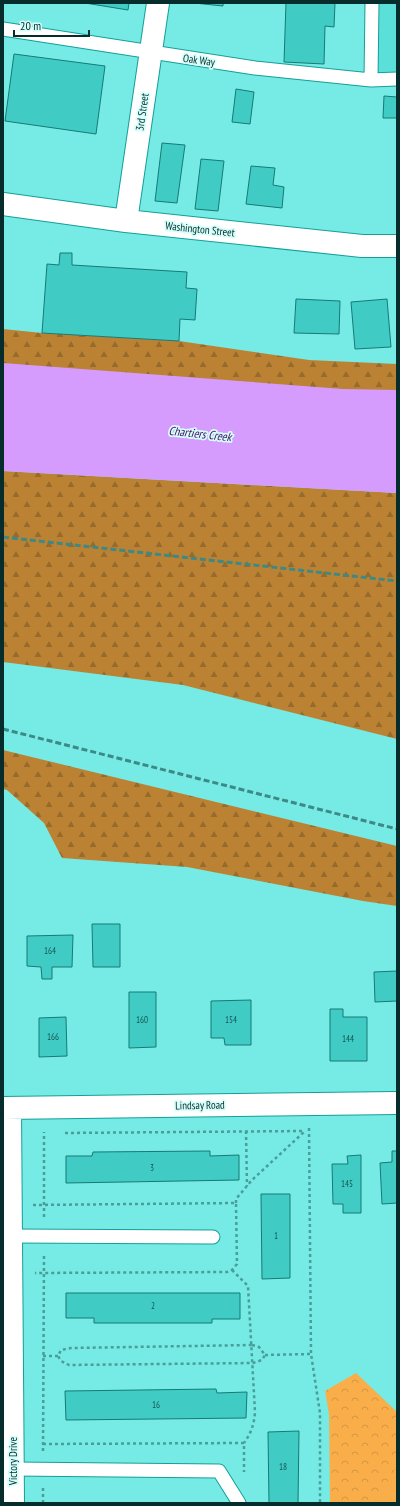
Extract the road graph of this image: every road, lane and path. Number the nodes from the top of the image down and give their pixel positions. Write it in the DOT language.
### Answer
graph roads {
  1 [pos="158,3"];
  2 [pos="372,3"];
  3 [pos="3,29"];
  4 [pos="151,52"];
  5 [pos="397,79"];
  6 [pos="371,80"];
  7 [pos="3,204"];
  8 [pos="126,221"];
  9 [pos="397,246"];
  10 [pos="397,1103"];
  11 [pos="246,1105"];
  12 [pos="44,1107"];
  13 [pos="7,1108"];
  14 [pos="304,1131"];
  15 [pos="246,1132"];
  16 [pos="44,1133"];
  17 [pos="52,1133"];
  18 [pos="60,1133"];
  19 [pos="10,1134"];
  20 [pos="247,1186"];
  21 [pos="236,1203"];
  22 [pos="44,1236"];
  23 [pos="213,1237"];
  24 [pos="8,1240"];
  25 [pos="232,1270"];
  26 [pos="252,1345"];
  27 [pos="265,1354"];
  28 [pos="311,1354"];
  29 [pos="43,1356"];
  30 [pos="58,1356"];
  31 [pos="252,1363"];
  32 [pos="244,1443"];
  33 [pos="13,1469"];
  34 [pos="43,1470"];
  35 [pos="13,1503"];
  36 [pos="43,1503"];
  37 [pos="239,1503"];
  38 [pos="320,1503"];
  1 -- 4 [label="street, 3rd Street"];
  2 -- 6 [label="lane"];
  3 -- 4 [label="lane, Oak Way"];
  4 -- 6 [label="lane, Oak Way"];
  4 -- 8 [label="street, 3rd Street"];
  5 -- 6 [label="lane, Oak Way"];
  7 -- 8 [label="street, Washington Street"];
  8 -- 9 [label="street, Washington Street"];
  10 -- 11 [label="street, Lindsay Road"];
  11 -- 12 [label="street, Lindsay Road"];
  11 -- 15 [label="path"];
  12 -- 13 [label="street, Lindsay Road"];
  12 -- 16 [label="path"];
  13 -- 19 [label="street, Victory Drive"];
  14 -- 15 [label="path"];
  14 -- 20 [label="path"];
  14 -- 28 [label="path"];
  15 -- 18 [label="path"];
  15 -- 20 [label="path"];
  16 -- 17 [label="path"];
  16 -- 19 [label="path"];
  16 -- 22 [label="path"];
  19 -- 24 [label="street, Victory Drive"];
  20 -- 21 [label="path"];
  22 -- 23 [label="lane"];
  22 -- 24 [label="lane"];
  22 -- 29 [label="path"];
  24 -- 33 [label="street, Victory Drive"];
  25 -- 26 [label="path"];
  26 -- 27 [label="path"];
  26 -- 30 [label="path"];
  26 -- 31 [label="path"];
  27 -- 28 [label="path"];
  27 -- 31 [label="path"];
  28 -- 38 [label="path"];
  29 -- 30 [label="path"];
  29 -- 34 [label="path"];
  30 -- 31 [label="path"];
  31 -- 32 [label="path"];
  33 -- 34 [label="lane"];
  33 -- 35 [label="street, Victory Drive"];
  34 -- 36 [label="path"];
  34 -- 37 [label="lane"];
}
